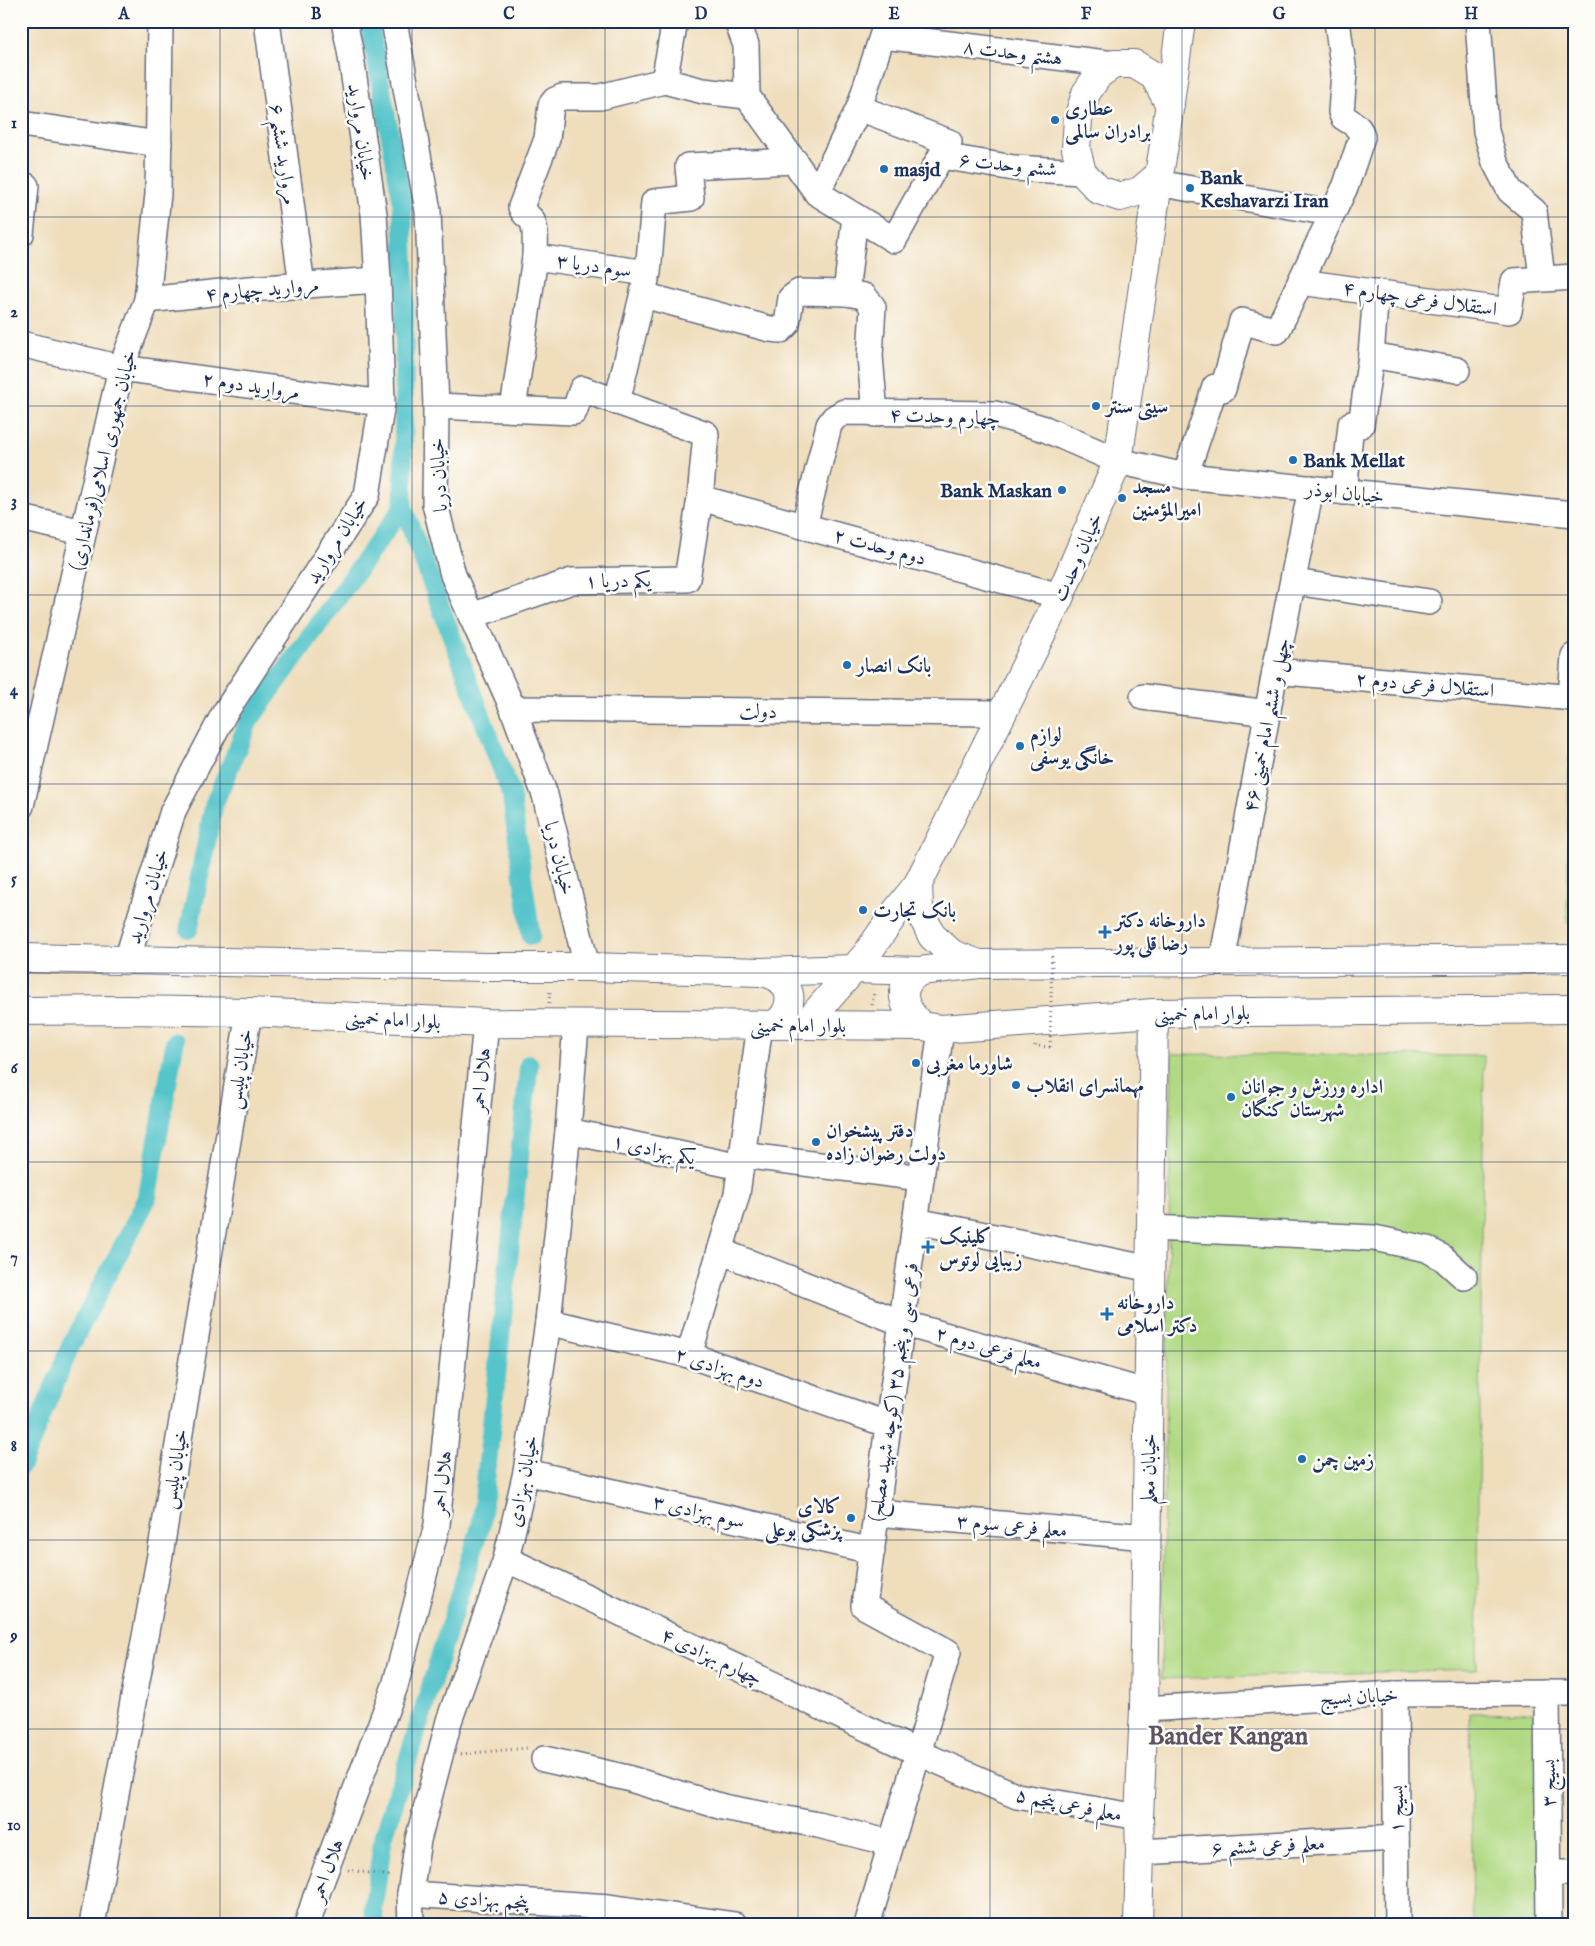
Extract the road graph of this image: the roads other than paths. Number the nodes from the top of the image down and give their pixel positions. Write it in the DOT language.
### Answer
graph roads {
  1 [pos="160,21"];
  2 [pos="266,21"];
  3 [pos="344,21"];
  4 [pos="394,21"];
  5 [pos="675,21"];
  6 [pos="737,21"];
  7 [pos="1181,21"];
  8 [pos="1337,21"];
  9 [pos="1478,21"];
  10 [pos="885,29"];
  11 [pos="1114,64"];
  12 [pos="664,81"];
  13 [pos="747,96"];
  14 [pos="1170,105"];
  15 [pos="859,108"];
  16 [pos="21,124"];
  17 [pos="159,144"];
  18 [pos="941,156"];
  19 [pos="795,161"];
  20 [pos="1082,172"];
  21 [pos="1158,179"];
  22 [pos="26,186"];
  23 [pos="817,193"];
  24 [pos="1313,210"];
  25 [pos="855,216"];
  26 [pos="21,234"];
  27 [pos="535,257"];
  28 [pos="1574,277"];
  29 [pos="1542,278"];
  30 [pos="378,280"];
  31 [pos="1301,282"];
  32 [pos="646,284"];
  33 [pos="302,286"];
  34 [pos="1376,292"];
  35 [pos="846,293"];
  36 [pos="147,300"];
  37 [pos="21,344"];
  38 [pos="1371,355"];
  39 [pos="121,368"];
  40 [pos="1456,370"];
  41 [pos="617,402"];
  42 [pos="382,403"];
  43 [pos="436,406"];
  44 [pos="513,409"];
  45 [pos="875,414"];
  46 [pos="1118,461"];
  47 [pos="1186,476"];
  48 [pos="1312,488"];
  49 [pos="1344,492"];
  50 [pos="700,498"];
  51 [pos="1574,514"];
  52 [pos="21,518"];
  53 [pos="804,526"];
  54 [pos="83,532"];
  55 [pos="1294,582"];
  56 [pos="1060,596"];
  57 [pos="1429,602"];
  58 [pos="471,616"];
  59 [pos="1574,656"];
  60 [pos="1275,671"];
  61 [pos="1142,697"];
  62 [pos="1572,698"];
  63 [pos="513,709"];
  64 [pos="1003,713"];
  65 [pos="1268,713"];
  66 [pos="21,806"];
  67 [pos="918,884"];
  68 [pos="21,958"];
  69 [pos="1574,959"];
  70 [pos="127,960"];
  71 [pos="1222,962"];
  72 [pos="979,964"];
  73 [pos="587,967"];
  74 [pos="855,969"];
  75 [pos="920,971"];
  76 [pos="761,972"];
  77 [pos="1574,1009"];
  78 [pos="21,1011"];
  79 [pos="249,1012"];
  80 [pos="1154,1013"];
  81 [pos="486,1023"];
  82 [pos="576,1024"];
  83 [pos="805,1024"];
  84 [pos="768,1025"];
  85 [pos="932,1028"];
  86 [pos="568,1131"];
  87 [pos="742,1161"];
  88 [pos="922,1178"];
  89 [pos="916,1221"];
  90 [pos="1151,1228"];
  91 [pos="720,1251"];
  92 [pos="1151,1269"];
  93 [pos="1464,1277"];
  94 [pos="548,1322"];
  95 [pos="902,1323"];
  96 [pos="689,1355"];
  97 [pos="1149,1392"];
  98 [pos="888,1425"];
  99 [pos="526,1472"];
  100 [pos="877,1513"];
  101 [pos="1147,1537"];
  102 [pos="872,1551"];
  103 [pos="506,1559"];
  104 [pos="1547,1693"];
  105 [pos="1574,1693"];
  106 [pos="1395,1694"];
  107 [pos="1144,1709"];
  108 [pos="917,1752"];
  109 [pos="544,1759"];
  110 [pos="1139,1817"];
  111 [pos="1396,1838"];
  112 [pos="891,1843"];
  113 [pos="1140,1852"];
  114 [pos="1574,1872"];
  115 [pos="1548,1873"];
  116 [pos="411,1886"];
  117 [pos="92,1925"];
  118 [pos="307,1925"];
  119 [pos="411,1925"];
  120 [pos="735,1925"];
  121 [pos="867,1925"];
  122 [pos="1138,1925"];
  123 [pos="1396,1925"];
  124 [pos="1549,1925"];
  1 -- 17 [label="street, خیابان جمهوری اسلامی(فرمانداری)"];
  2 -- 33 [label="street, مروارید ششم ۶"];
  3 -- 30 [label="street, خیابان مروارید"];
  4 -- 43 [label="street, خیابان دریا"];
  5 -- 12 [label="street"];
  6 -- 13 [label="street"];
  7 -- 14 [label="main road"];
  8 -- 31 [label="street"];
  9 -- 29 [label="street"];
  10 -- 11 [label="street, هشتم وحدت ۸"];
  10 -- 15 [label="street"];
  11 -- 14 [label="main road"];
  11 -- 20 [label="main road"];
  12 -- 13 [label="street"];
  12 -- 27 [label="street"];
  13 -- 19 [label="street"];
  14 -- 21 [label="main road"];
  15 -- 18 [label="street"];
  15 -- 23 [label="street"];
  16 -- 17 [label="street"];
  17 -- 36 [label="street, خیابان جمهوری اسلامی(فرمانداری)"];
  18 -- 20 [label="street, ششم وحدت ۶"];
  18 -- 25 [label="street, ششم وحدت ۶"];
  19 -- 23 [label="street"];
  19 -- 32 [label="street, سوم دریا ۳"];
  20 -- 21 [label="main road"];
  21 -- 24 [label="street"];
  21 -- 46 [label="main road, خیابان وحدت"];
  22 -- 26 [label="street"];
  23 -- 25 [label="street, ششم وحدت ۶"];
  25 -- 35 [label="street"];
  27 -- 32 [label="street, سوم دریا ۳"];
  27 -- 44 [label="street, سوم دریا ۳"];
  28 -- 29 [label="street, استقلال فرعی چهارم ۴"];
  29 -- 34 [label="street, استقلال فرعی چهارم ۴"];
  30 -- 33 [label="street, مروارید چهارم ۴"];
  30 -- 42 [label="street, خیابان مروارید"];
  31 -- 34 [label="street, استقلال فرعی چهارم ۴"];
  31 -- 47 [label="street"];
  32 -- 35 [label="street"];
  32 -- 41 [label="street"];
  33 -- 36 [label="street, مروارید چهارم ۴"];
  34 -- 38 [label="street"];
  35 -- 45 [label="street"];
  36 -- 39 [label="street, خیابان جمهوری اسلامی(فرمانداری)"];
  37 -- 39 [label="street, مروارید دوم ۲"];
  38 -- 40 [label="street"];
  38 -- 49 [label="street"];
  39 -- 42 [label="street, مروارید دوم ۲"];
  39 -- 54 [label="street, خیابان جمهوری اسلامی(فرمانداری)"];
  41 -- 44 [label="street"];
  41 -- 50 [label="street"];
  42 -- 70 [label="street, خیابان مروارید"];
  43 -- 44 [label="street"];
  43 -- 58 [label="street, خیابان دریا"];
  45 -- 46 [label="street, چهارم وحدت ۴"];
  45 -- 53 [label="street, چهارم وحدت ۴"];
  46 -- 47 [label="street, خیابان ابوذر"];
  46 -- 56 [label="main road, خیابان وحدت"];
  47 -- 48 [label="street, خیابان ابوذر"];
  48 -- 49 [label="street, خیابان ابوذر"];
  48 -- 55 [label="street, چهل و ششم امام خمینی ۴۶"];
  49 -- 51 [label="street, خیابان ابوذر"];
  50 -- 53 [label="street, دوم وحدت ۲"];
  50 -- 58 [label="street, یکم دریا ۱"];
  52 -- 54 [label="street"];
  53 -- 56 [label="street, دوم وحدت ۲"];
  54 -- 66 [label="street, خیابان جمهوری اسلامی(فرمانداری)"];
  55 -- 57 [label="street"];
  55 -- 60 [label="street, چهل و ششم امام خمینی ۴۶"];
  56 -- 64 [label="main road, خیابان وحدت"];
  58 -- 63 [label="street, خیابان دریا"];
  59 -- 62 [label="street"];
  60 -- 62 [label="street, استقلال فرعی دوم ۲"];
  60 -- 65 [label="street, چهل و ششم امام خمینی ۴۶"];
  61 -- 65 [label="street"];
  63 -- 64 [label="street, دولت"];
  63 -- 73 [label="street, خیابان دریا"];
  64 -- 67 [label="main road, خیابان وحدت"];
  65 -- 71 [label="street, چهل و ششم امام خمینی ۴۶"];
  67 -- 72 [label="main road, خیابان وحدت"];
  67 -- 74 [label="main road, خیابان وحدت"];
  68 -- 70 [label="main road"];
  69 -- 71 [label="main road"];
  70 -- 73 [label="main road"];
  71 -- 72 [label="main road"];
  72 -- 75 [label="main road"];
  73 -- 76 [label="main road"];
  74 -- 75 [label="main road"];
  74 -- 76 [label="main road"];
  74 -- 83 [label="main road, خیابان وحدت"];
  75 -- 85 [label="main road"];
  76 -- 84 [label="main road"];
  77 -- 80 [label="main road, بلوار امام خمینی"];
  78 -- 79 [label="main road, بلوار امام خمینی"];
  79 -- 81 [label="main road, بلوار امام خمینی"];
  79 -- 117 [label="street, خیابان پلیس"];
  80 -- 85 [label="main road, بلوار امام خمینی"];
  80 -- 90 [label="main road, خیابان معلم"];
  81 -- 82 [label="main road, بلوار امام خمینی"];
  81 -- 118 [label="street, هلال احمر"];
  82 -- 84 [label="main road, بلوار امام خمینی"];
  82 -- 86 [label="street, خیابان بهزادی"];
  83 -- 84 [label="main road, بلوار امام خمینی"];
  83 -- 85 [label="main road, بلوار امام خمینی"];
  84 -- 87 [label="street"];
  85 -- 88 [label="street, فرعی سی و پنجم ۳۵ (کوچه شهید مصلح)"];
  86 -- 87 [label="street, یکم بهزادی ۱"];
  86 -- 94 [label="street, خیابان بهزادی"];
  87 -- 88 [label="street, یکم بهزادی ۱"];
  87 -- 91 [label="street"];
  88 -- 89 [label="street, فرعی سی و پنجم ۳۵ (کوچه شهید مصلح)"];
  89 -- 92 [label="street"];
  89 -- 95 [label="street, فرعی سی و پنجم ۳۵ (کوچه شهید مصلح)"];
  90 -- 92 [label="main road, خیابان معلم"];
  90 -- 93 [label="street"];
  91 -- 95 [label="street, معلم فرعی دوم ۲"];
  91 -- 96 [label="street"];
  92 -- 97 [label="main road, خیابان معلم"];
  94 -- 96 [label="street, دوم بهزادی ۲"];
  94 -- 99 [label="street, خیابان بهزادی"];
  95 -- 97 [label="street, معلم فرعی دوم ۲"];
  95 -- 98 [label="street, فرعی سی و پنجم ۳۵ (کوچه شهید مصلح)"];
  96 -- 98 [label="street, دوم بهزادی ۲"];
  97 -- 101 [label="main road, خیابان معلم"];
  98 -- 100 [label="street, فرعی سی و پنجم ۳۵ (کوچه شهید مصلح)"];
  99 -- 102 [label="street, سوم بهزادی ۳"];
  99 -- 103 [label="street, خیابان بهزادی"];
  100 -- 101 [label="street, معلم فرعی سوم ۳"];
  100 -- 102 [label="street, فرعی سی و پنجم ۳۵ (کوچه شهید مصلح)"];
  101 -- 107 [label="main road, خیابان معلم"];
  102 -- 108 [label="street, فرعی سی و پنجم ۳۵ (کوچه شهید مصلح)"];
  103 -- 108 [label="street, چهارم بهزادی ۴"];
  103 -- 116 [label="street, خیابان بهزادی"];
  104 -- 105 [label="street, خیابان بسیج"];
  104 -- 106 [label="street, خیابان بسیج"];
  104 -- 115 [label="street, بسیج ۳"];
  106 -- 107 [label="street, خیابان بسیج"];
  106 -- 111 [label="street, بسیج ۱"];
  107 -- 110 [label="main road, خیابان معلم"];
  108 -- 110 [label="street, معلم فرعی پنجم ۵"];
  108 -- 112 [label="street"];
  109 -- 112 [label="street"];
  110 -- 113 [label="main road, خیابان معلم"];
  111 -- 113 [label="street, معلم فرعی ششم ۶"];
  111 -- 123 [label="street, بسیج ۱"];
  112 -- 121 [label="street"];
  113 -- 122 [label="main road, خیابان معلم"];
  114 -- 115 [label="street"];
  115 -- 124 [label="street, بسیج ۳"];
  116 -- 119 [label="street, خیابان بهزادی"];
  116 -- 120 [label="street, پنجم بهزادی ۵"];
}
